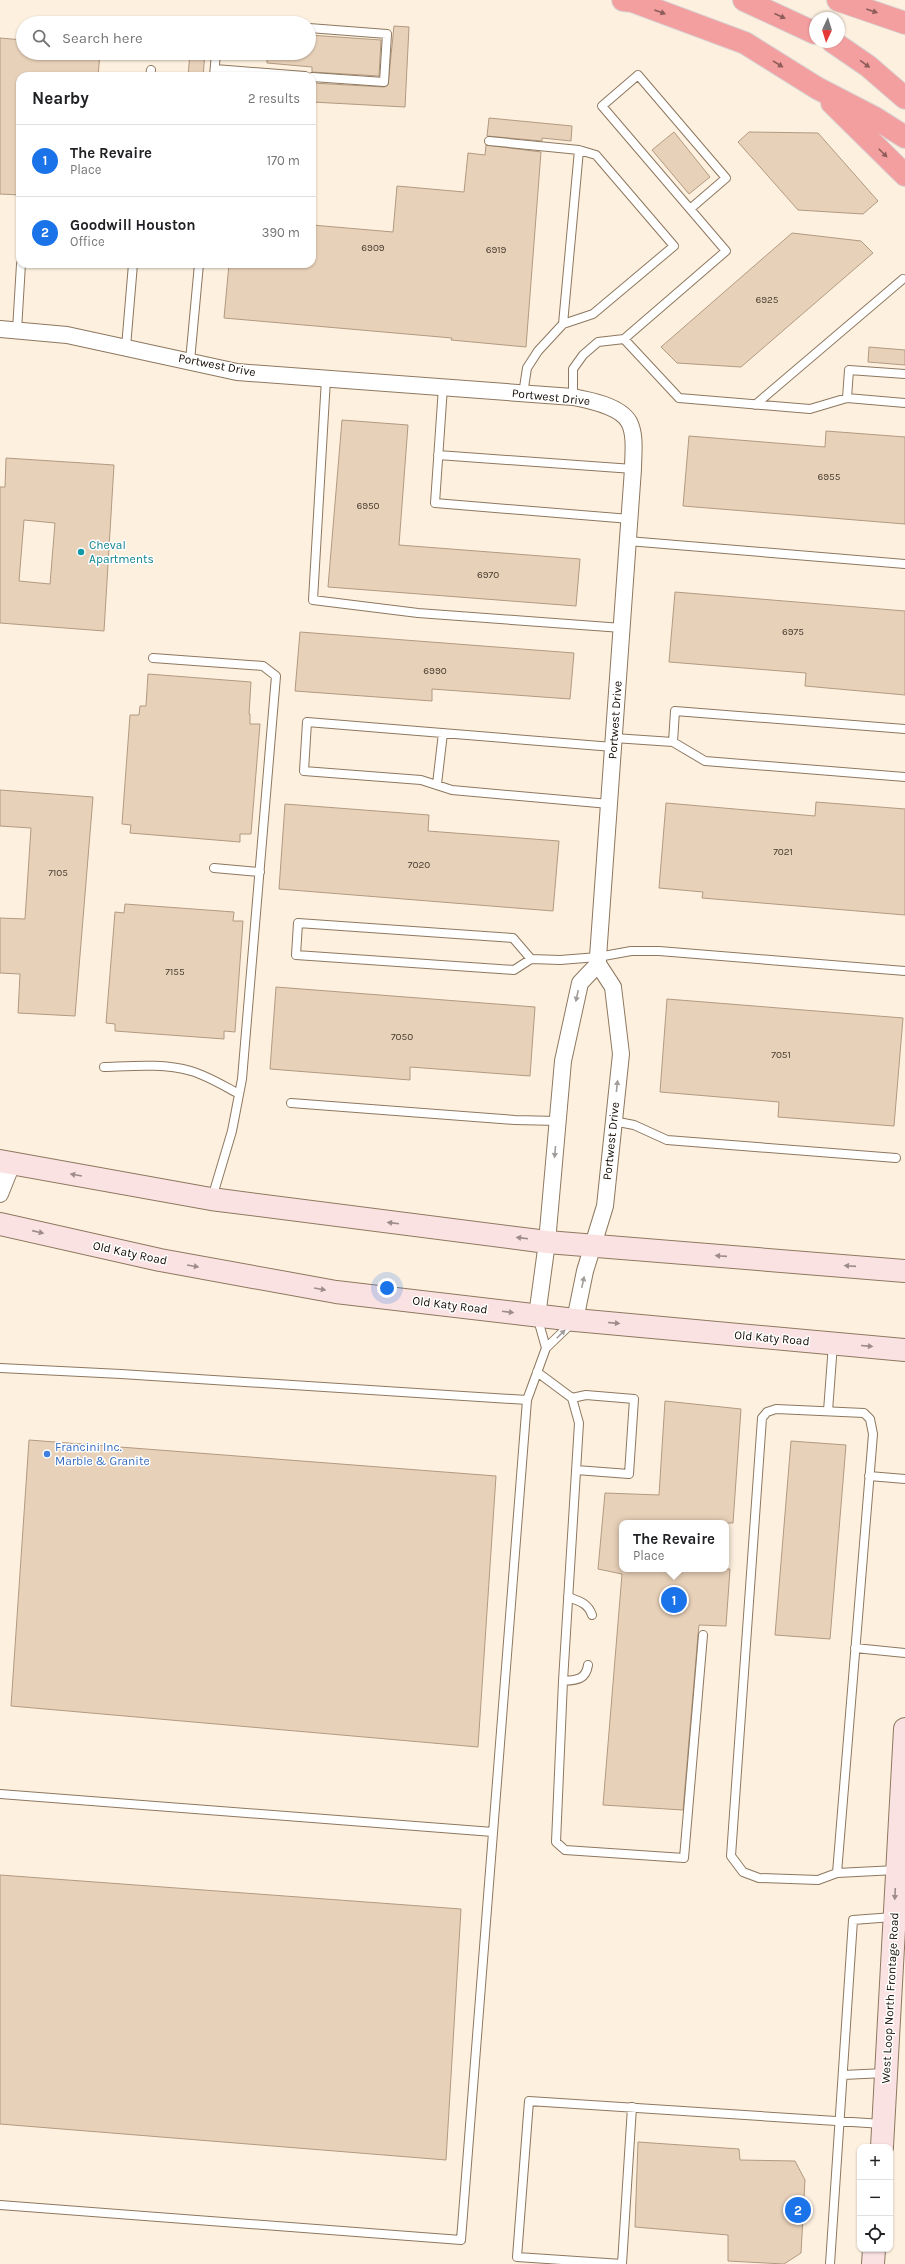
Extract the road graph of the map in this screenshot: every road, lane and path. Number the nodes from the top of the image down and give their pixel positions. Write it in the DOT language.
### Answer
graph roads {
  1 [pos="623,0"];
  2 [pos="744,0"];
  3 [pos="838,0"];
  4 [pos="905,23"];
  5 [pos="316,29"];
  6 [pos="809,30"];
  7 [pos="842,48"];
  8 [pos="216,60"];
  9 [pos="215,72"];
  10 [pos="316,76"];
  11 [pos="817,88"];
  12 [pos="905,98"];
  13 [pos="905,137"];
  14 [pos="489,142"];
  15 [pos="579,150"];
  16 [pos="905,175"];
  17 [pos="690,210"];
  18 [pos="21,268"];
  19 [pos="134,268"];
  20 [pos="198,268"];
  21 [pos="903,279"];
  22 [pos="563,324"];
  23 [pos="0,329"];
  24 [pos="16,330"];
  25 [pos="624,340"];
  26 [pos="126,347"];
  27 [pos="190,361"];
  28 [pos="905,374"];
  29 [pos="326,379"];
  30 [pos="443,387"];
  31 [pos="523,394"];
  32 [pos="572,397"];
  33 [pos="848,398"];
  34 [pos="905,402"];
  35 [pos="755,405"];
  36 [pos="438,455"];
  37 [pos="634,469"];
  38 [pos="630,519"];
  39 [pos="628,541"];
  40 [pos="905,564"];
  41 [pos="622,628"];
  42 [pos="153,658"];
  43 [pos="905,729"];
  44 [pos="443,733"];
  45 [pos="614,742"];
  46 [pos="673,742"];
  47 [pos="905,777"];
  48 [pos="437,784"];
  49 [pos="609,804"];
  50 [pos="214,868"];
  51 [pos="260,872"];
  52 [pos="530,959"];
  53 [pos="598,961"];
  54 [pos="905,971"];
  55 [pos="104,1067"];
  56 [pos="239,1094"];
  57 [pos="292,1103"];
  58 [pos="558,1121"];
  59 [pos="614,1121"];
  60 [pos="896,1158"];
  61 [pos="6,1162"];
  62 [pos="0,1194"];
  63 [pos="211,1199"];
  64 [pos="0,1224"];
  65 [pos="547,1242"];
  66 [pos="592,1246"];
  67 [pos="905,1271"];
  68 [pos="537,1316"];
  69 [pos="575,1320"];
  70 [pos="833,1343"];
  71 [pos="546,1348"];
  72 [pos="905,1350"];
  73 [pos="0,1368"];
  74 [pos="537,1372"];
  75 [pos="572,1398"];
  76 [pos="526,1400"];
  77 [pos="828,1411"];
  78 [pos="576,1470"];
  79 [pos="869,1476"];
  80 [pos="905,1479"];
  81 [pos="568,1597"];
  82 [pos="592,1615"];
  83 [pos="704,1635"];
  84 [pos="855,1648"];
  85 [pos="905,1653"];
  86 [pos="588,1665"];
  87 [pos="563,1681"];
  88 [pos="905,1729"];
  89 [pos="0,1794"];
  90 [pos="493,1832"];
  91 [pos="896,1870"];
  92 [pos="837,1873"];
  93 [pos="894,1917"];
  94 [pos="886,2073"];
  95 [pos="843,2075"];
  96 [pos="632,2107"];
  97 [pos="840,2123"];
  98 [pos="884,2124"];
  99 [pos="882,2144"];
  100 [pos="0,2206"];
  101 [pos="874,2252"];
  102 [pos="622,2264"];
  103 [pos="830,2264"];
  104 [pos="873,2264"];
  1 -- 11 [label="highway, one-way"];
  2 -- 6 [label="highway, one-way"];
  3 -- 4 [label="highway, one-way"];
  5 -- 10 [label="lane"];
  7 -- 12 [label="highway, one-way"];
  8 -- 9 [label="lane"];
  11 -- 13 [label="highway"];
  11 -- 16 [label="highway, one-way"];
  14 -- 15 [label="lane"];
  15 -- 22 [label="lane"];
  15 -- 22 [label="lane"];
  17 -- 17 [label="lane"];
  17 -- 25 [label="lane"];
  18 -- 24 [label="lane"];
  19 -- 26 [label="lane"];
  20 -- 27 [label="lane"];
  21 -- 35 [label="lane"];
  22 -- 31 [label="lane"];
  23 -- 24 [label="street, Portwest Drive"];
  24 -- 26 [label="street, Portwest Drive"];
  25 -- 32 [label="lane"];
  25 -- 35 [label="lane"];
  26 -- 27 [label="street, Portwest Drive"];
  27 -- 29 [label="street, Portwest Drive"];
  28 -- 33 [label="lane"];
  29 -- 30 [label="street, Portwest Drive"];
  29 -- 41 [label="lane"];
  30 -- 31 [label="street, Portwest Drive"];
  30 -- 36 [label="lane"];
  31 -- 32 [label="street, Portwest Drive"];
  32 -- 37 [label="street, Portwest Drive"];
  33 -- 34 [label="lane"];
  33 -- 35 [label="lane"];
  36 -- 37 [label="lane"];
  36 -- 38 [label="lane"];
  37 -- 38 [label="street, Portwest Drive"];
  38 -- 39 [label="street, Portwest Drive"];
  39 -- 40 [label="lane"];
  39 -- 41 [label="street, Portwest Drive"];
  41 -- 45 [label="street, Portwest Drive"];
  42 -- 51 [label="lane"];
  43 -- 46 [label="lane"];
  44 -- 45 [label="lane"];
  44 -- 48 [label="lane"];
  44 -- 48 [label="lane"];
  45 -- 46 [label="lane"];
  45 -- 49 [label="street, Portwest Drive"];
  46 -- 47 [label="lane"];
  48 -- 49 [label="lane"];
  49 -- 53 [label="street, Portwest Drive"];
  50 -- 51 [label="lane"];
  51 -- 56 [label="lane"];
  52 -- 52 [label="lane"];
  52 -- 53 [label="lane"];
  53 -- 54 [label="lane"];
  53 -- 58 [label="street, one-way"];
  59 -- 53 [label="street, Portwest Drive, one-way"];
  55 -- 56 [label="lane"];
  56 -- 63 [label="lane"];
  57 -- 58 [label="lane"];
  58 -- 65 [label="street, one-way"];
  59 -- 60 [label="lane"];
  59 -- 66 [label="street, Portwest Drive"];
  61 -- 62 [label="street"];
  63 -- 61 [label="main road, one-way"];
  65 -- 63 [label="main road, one-way"];
  64 -- 68 [label="main road, Old Katy Road, one-way"];
  65 -- 66 [label="main road"];
  65 -- 68 [label="street"];
  67 -- 66 [label="main road, one-way"];
  69 -- 66 [label="street, Portwest Drive, one-way"];
  68 -- 69 [label="main road, Old Katy Road"];
  68 -- 71 [label="lane"];
  69 -- 70 [label="main road, Old Katy Road, one-way"];
  71 -- 69 [label="lane, one-way"];
  70 -- 72 [label="main road, Old Katy Road, one-way"];
  70 -- 77 [label="lane"];
  71 -- 74 [label="lane"];
  73 -- 76 [label="lane"];
  74 -- 75 [label="lane"];
  74 -- 76 [label="lane"];
  75 -- 78 [label="lane"];
  75 -- 78 [label="lane"];
  76 -- 90 [label="lane"];
  77 -- 79 [label="lane"];
  77 -- 92 [label="lane"];
  78 -- 81 [label="lane"];
  79 -- 80 [label="lane"];
  79 -- 84 [label="lane"];
  81 -- 82 [label="lane"];
  81 -- 87 [label="lane"];
  83 -- 87 [label="lane"];
  84 -- 85 [label="lane"];
  84 -- 92 [label="lane"];
  86 -- 87 [label="lane"];
  88 -- 91 [label="main road, West Loop North Frontage Road"];
  89 -- 90 [label="lane"];
  90 -- 100 [label="lane"];
  91 -- 92 [label="lane"];
  91 -- 93 [label="main road, West Loop North Frontage Road, one-way"];
  93 -- 94 [label="main road, West Loop North Frontage Road"];
  93 -- 95 [label="lane"];
  94 -- 95 [label="lane"];
  94 -- 98 [label="main road, West Loop North Frontage Road"];
  95 -- 97 [label="lane"];
  96 -- 97 [label="lane"];
  96 -- 102 [label="lane"];
  96 -- 102 [label="lane"];
  97 -- 98 [label="lane"];
  97 -- 103 [label="lane"];
  98 -- 99 [label="main road, West Loop North Frontage Road"];
  101 -- 104 [label="main road"];
}
